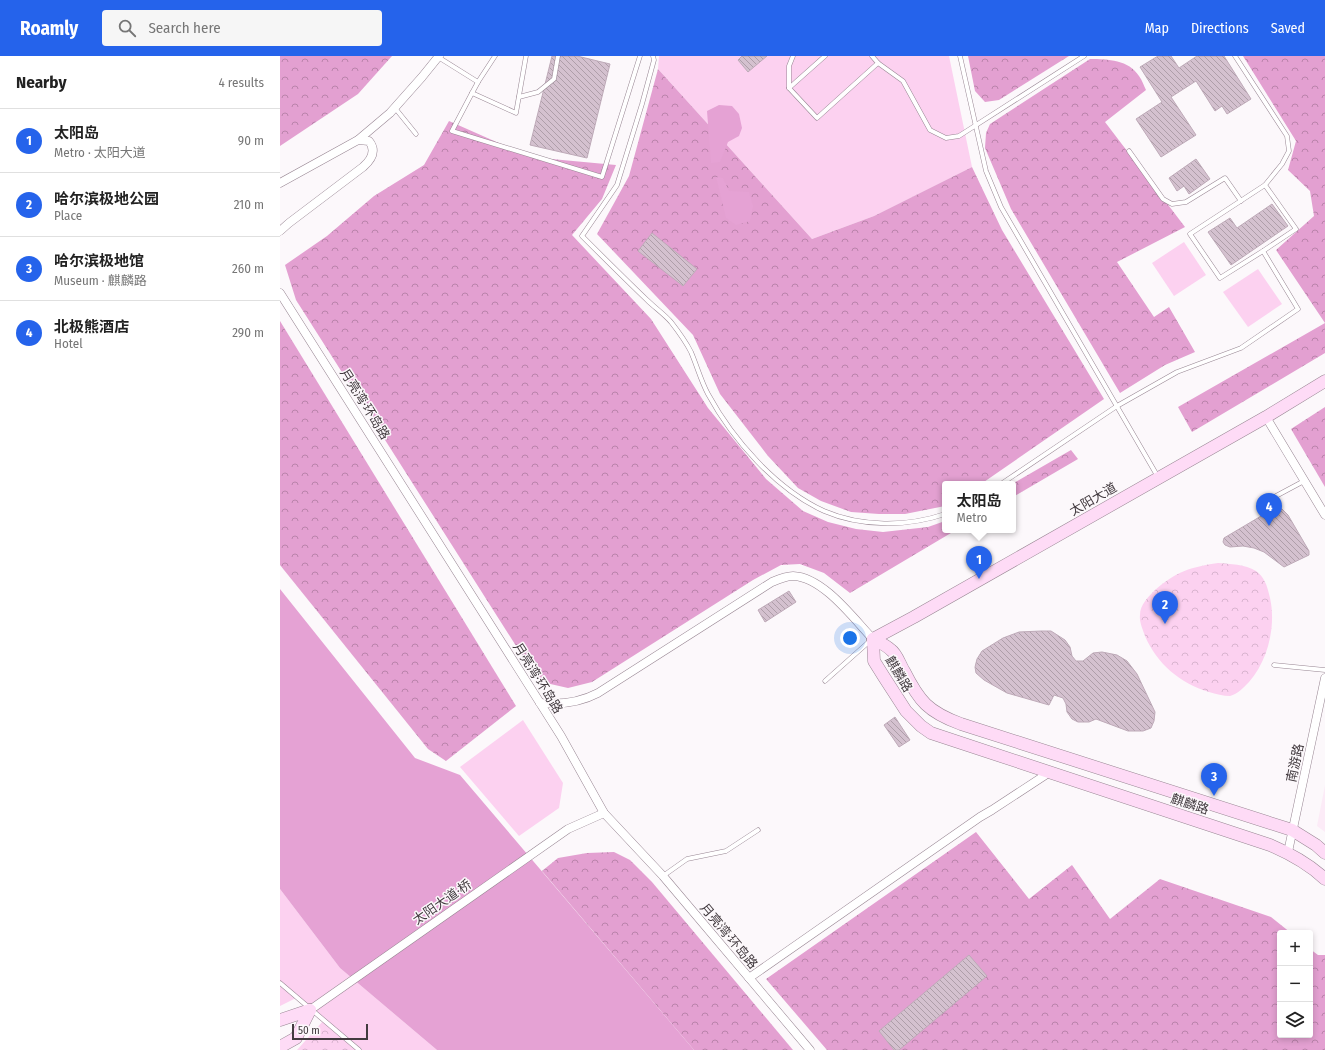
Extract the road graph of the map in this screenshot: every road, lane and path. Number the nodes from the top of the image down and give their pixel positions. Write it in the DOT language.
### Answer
graph roads {
  1 [pos="495,56"];
  2 [pos="526,56"];
  3 [pos="558,56"];
  4 [pos="640,56"];
  5 [pos="653,56"];
  6 [pos="793,56"];
  7 [pos="824,56"];
  8 [pos="872,56"];
  9 [pos="960,56"];
  10 [pos="1084,56"];
  11 [pos="1235,56"];
  12 [pos="438,57"];
  13 [pos="878,63"];
  14 [pos="478,82"];
  15 [pos="790,88"];
  16 [pos="472,93"];
  17 [pos="519,97"];
  18 [pos="395,108"];
  19 [pos="975,126"];
  20 [pos="416,134"];
  21 [pos="358,140"];
  22 [pos="1130,150"];
  23 [pos="280,183"];
  24 [pos="1266,185"];
  25 [pos="1241,201"];
  26 [pos="280,232"];
  27 [pos="1263,251"];
  28 [pos="280,293"];
  29 [pos="1325,382"];
  30 [pos="1117,406"];
  31 [pos="1266,416"];
  32 [pos="1159,478"];
  33 [pos="1005,481"];
  34 [pos="1304,481"];
  35 [pos="1276,496"];
  36 [pos="1325,514"];
  37 [pos="942,515"];
  38 [pos="873,638"];
  39 [pos="1274,665"];
  40 [pos="1325,670"];
  41 [pos="1325,678"];
  42 [pos="825,681"];
  43 [pos="540,703"];
  44 [pos="1050,772"];
  45 [pos="604,813"];
  46 [pos="758,830"];
  47 [pos="1292,830"];
  48 [pos="1288,852"];
  49 [pos="1325,853"];
  50 [pos="663,876"];
  51 [pos="1325,880"];
  52 [pos="749,978"];
  53 [pos="280,983"];
  54 [pos="310,1010"];
  55 [pos="280,1020"];
  56 [pos="280,1047"];
  57 [pos="359,1050"];
  58 [pos="810,1050"];
  1 -- 14 [label="lane"];
  2 -- 17 [label="lane"];
  3 -- 17 [label="lane"];
  4 -- 16 [label="lane"];
  5 -- 37 [label="lane"];
  6 -- 15 [label="lane"];
  7 -- 15 [label="lane"];
  8 -- 13 [label="lane"];
  9 -- 19 [label="lane"];
  10 -- 19 [label="lane"];
  11 -- 24 [label="lane"];
  12 -- 14 [label="lane"];
  12 -- 18 [label="street"];
  13 -- 15 [label="lane"];
  13 -- 19 [label="lane"];
  14 -- 16 [label="lane"];
  16 -- 17 [label="lane"];
  18 -- 20 [label="lane"];
  18 -- 21 [label="street"];
  19 -- 30 [label="lane"];
  21 -- 23 [label="street"];
  21 -- 26 [label="street"];
  22 -- 25 [label="lane"];
  24 -- 25 [label="lane"];
  24 -- 27 [label="lane"];
  25 -- 27 [label="lane"];
  27 -- 30 [label="lane"];
  28 -- 43 [label="street, 月亮湾·环岛路"];
  29 -- 31 [label="main road, 太阳大道"];
  30 -- 32 [label="lane"];
  30 -- 33 [label="lane"];
  31 -- 32 [label="main road, 太阳大道"];
  31 -- 34 [label="street"];
  32 -- 38 [label="main road, 太阳大道"];
  34 -- 35 [label="lane"];
  34 -- 36 [label="street"];
  38 -- 42 [label="lane"];
  38 -- 43 [label="street"];
  38 -- 44 [label="main road, 麒麟路"];
  38 -- 47 [label="main road, 麒麟路"];
  39 -- 40 [label="lane"];
  41 -- 47 [label="street, 南游路"];
  43 -- 45 [label="street, 月亮湾·环岛路"];
  44 -- 48 [label="main road, 麒麟路"];
  44 -- 52 [label="street"];
  45 -- 50 [label="street, 月亮湾·环岛路"];
  45 -- 54 [label="street, 太阳大道·桥"];
  46 -- 50 [label="lane"];
  47 -- 48 [label="street, 南游路"];
  47 -- 49 [label="main road, 麒麟路"];
  48 -- 51 [label="main road, 麒麟路"];
  50 -- 52 [label="street, 月亮湾·环岛路"];
  52 -- 58 [label="street, 月亮湾·环岛路"];
  53 -- 54 [label="lane"];
  54 -- 55 [label="main road"];
  54 -- 56 [label="main road"];
  54 -- 57 [label="lane"];
}
